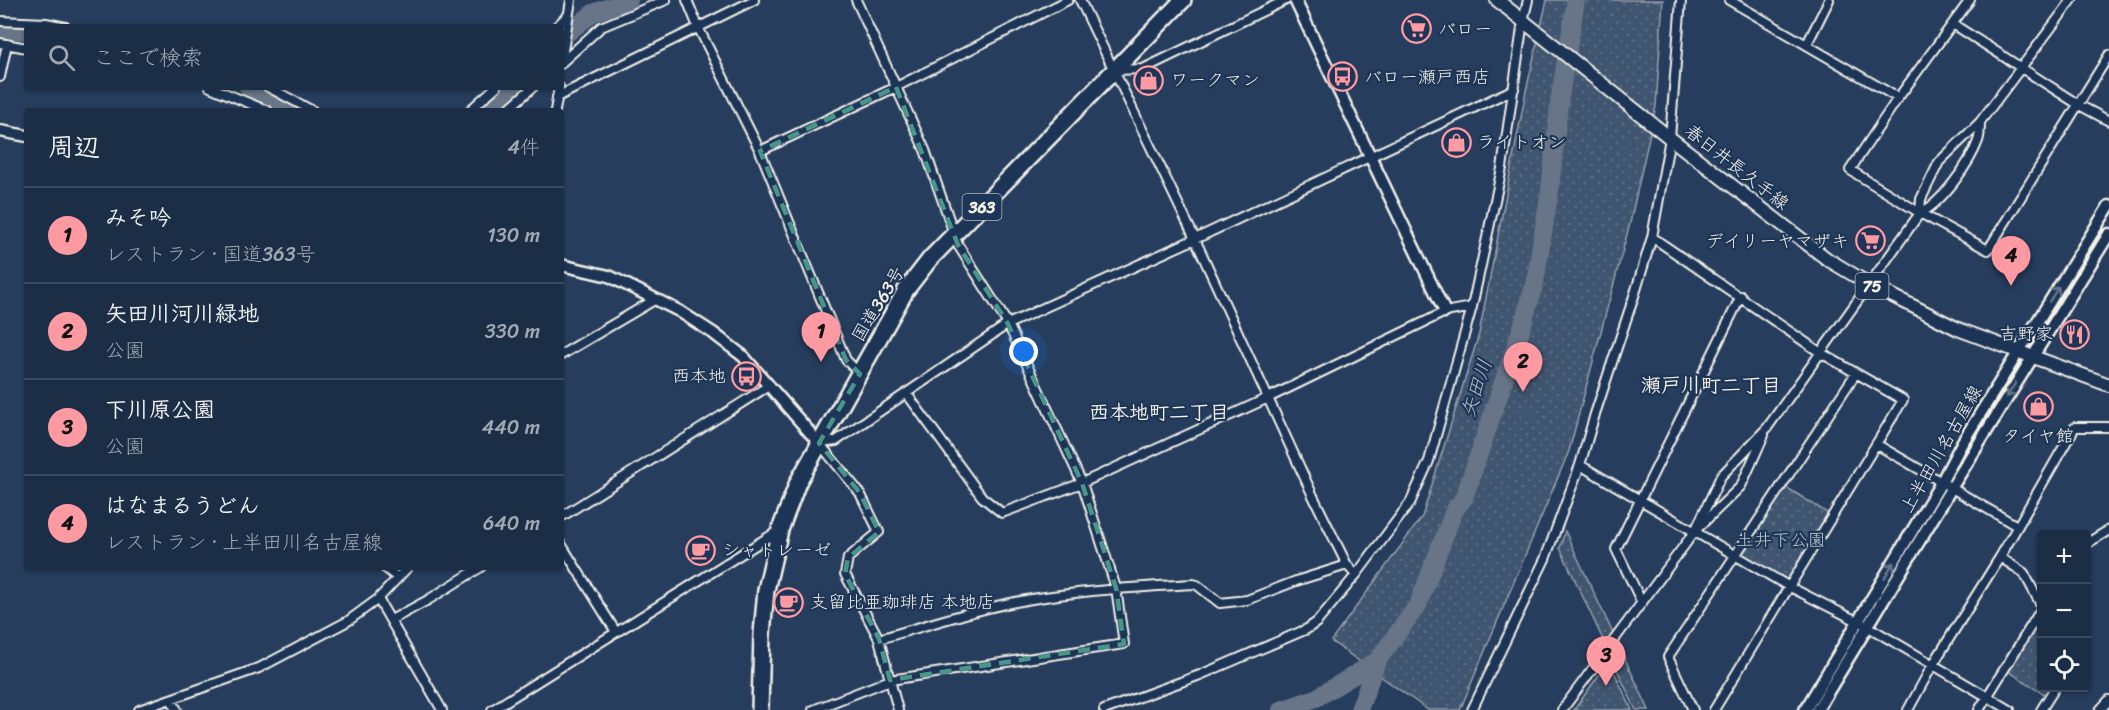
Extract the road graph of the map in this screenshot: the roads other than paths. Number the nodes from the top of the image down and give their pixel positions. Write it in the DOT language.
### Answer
graph roads {
  1 [pos="572,0"];
  2 [pos="666,0"];
  3 [pos="687,0"];
  4 [pos="754,0"];
  5 [pos="856,0"];
  6 [pos="1068,0"];
  7 [pos="1080,0"];
  8 [pos="1184,0"];
  9 [pos="1286,0"];
  10 [pos="1295,0"];
  11 [pos="1497,0"];
  12 [pos="1528,0"];
  13 [pos="1681,0"];
  14 [pos="1729,0"];
  15 [pos="1829,0"];
  16 [pos="1970,0"];
  17 [pos="2072,0"];
  18 [pos="568,15"];
  19 [pos="0,21"];
  20 [pos="54,24"];
  21 [pos="559,24"];
  22 [pos="1526,24"];
  23 [pos="1953,24"];
  24 [pos="698,27"];
  25 [pos="564,43"];
  26 [pos="3,44"];
  27 [pos="1807,44"];
  28 [pos="24,48"];
  29 [pos="2109,55"];
  30 [pos="564,61"];
  31 [pos="2022,67"];
  32 [pos="1115,70"];
  33 [pos="0,76"];
  34 [pos="897,87"];
  35 [pos="1514,89"];
  36 [pos="217,90"];
  37 [pos="274,90"];
  38 [pos="493,90"];
  39 [pos="530,90"];
  40 [pos="558,90"];
  41 [pos="557,97"];
  42 [pos="1898,98"];
  43 [pos="2079,105"];
  44 [pos="261,108"];
  45 [pos="307,108"];
  46 [pos="472,108"];
  47 [pos="509,108"];
  48 [pos="555,108"];
  49 [pos="1980,122"];
  50 [pos="2109,122"];
  51 [pos="0,130"];
  52 [pos="24,135"];
  53 [pos="1668,136"];
  54 [pos="760,151"];
  55 [pos="1370,156"];
  56 [pos="2109,206"];
  57 [pos="1920,213"];
  58 [pos="954,234"];
  59 [pos="2109,234"];
  60 [pos="1652,237"];
  61 [pos="1195,239"];
  62 [pos="564,266"];
  63 [pos="1869,284"];
  64 [pos="1741,296"];
  65 [pos="656,299"];
  66 [pos="1472,307"];
  67 [pos="1445,312"];
  68 [pos="1008,324"];
  69 [pos="2018,350"];
  70 [pos="564,353"];
  71 [pos="1821,353"];
  72 [pos="2032,356"];
  73 [pos="1856,373"];
  74 [pos="860,374"];
  75 [pos="770,385"];
  76 [pos="2109,385"];
  77 [pos="907,394"];
  78 [pos="1268,399"];
  79 [pos="2109,427"];
  80 [pos="1767,428"];
  81 [pos="819,443"];
  82 [pos="1876,444"];
  83 [pos="1580,465"];
  84 [pos="1082,483"];
  85 [pos="1947,484"];
  86 [pos="1640,501"];
  87 [pos="564,515"];
  88 [pos="2017,526"];
  89 [pos="780,530"];
  90 [pos="2109,530"];
  91 [pos="1695,531"];
  92 [pos="2091,541"];
  93 [pos="564,549"];
  94 [pos="1734,554"];
  95 [pos="2000,557"];
  96 [pos="1347,564"];
  97 [pos="388,570"];
  98 [pos="405,570"];
  99 [pos="476,570"];
  100 [pos="1356,576"];
  101 [pos="398,578"];
  102 [pos="1788,586"];
  103 [pos="1116,588"];
  104 [pos="2037,598"];
  105 [pos="378,599"];
  106 [pos="1642,603"];
  107 [pos="2037,615"];
  108 [pos="391,620"];
  109 [pos="1863,624"];
  110 [pos="616,632"];
  111 [pos="879,639"];
  112 [pos="1932,666"];
  113 [pos="890,680"];
  114 [pos="2052,692"];
  115 [pos="1986,697"];
  116 [pos="171,699"];
  117 [pos="2109,700"];
  118 [pos="139,710"];
  119 [pos="177,710"];
  120 [pos="442,710"];
  121 [pos="492,710"];
  122 [pos="760,710"];
  123 [pos="813,710"];
  124 [pos="898,710"];
  125 [pos="1104,710"];
  126 [pos="1472,710"];
  127 [pos="1562,710"];
  128 [pos="1694,710"];
  129 [pos="1714,710"];
  130 [pos="1805,710"];
  131 [pos="1817,710"];
  132 [pos="1908,710"];
  133 [pos="1979,710"];
  134 [pos="2010,710"];
  135 [pos="2041,710"];
  136 [pos="2100,710"];
  1 -- 18 [label="street"];
  2 -- 30 [label="street"];
  3 -- 24 [label="street"];
  4 -- 24 [label="street"];
  5 -- 34 [label="street"];
  6 -- 34 [label="street"];
  7 -- 32 [label="street"];
  8 -- 32 [label="highway, 国道363号 / 363"];
  9 -- 32 [label="street"];
  10 -- 55 [label="main road"];
  11 -- 22 [label="main road, 春日井長久手線 / 75"];
  12 -- 22 [label="street"];
  13 -- 53 [label="street"];
  14 -- 27 [label="street"];
  15 -- 27 [label="street"];
  16 -- 23 [label="street"];
  17 -- 31 [label="street"];
  18 -- 21 [label="street"];
  18 -- 25 [label="street"];
  19 -- 20 [label="street"];
  22 -- 35 [label="street"];
  22 -- 53 [label="main road, 春日井長久手線 / 75"];
  23 -- 31 [label="street"];
  23 -- 42 [label="street"];
  24 -- 41 [label="street"];
  24 -- 54 [label="street"];
  26 -- 28 [label="street"];
  26 -- 33 [label="street"];
  27 -- 42 [label="street"];
  29 -- 43 [label="street"];
  31 -- 43 [label="street"];
  31 -- 49 [label="street"];
  32 -- 58 [label="highway, 国道363号 / 363"];
  32 -- 61 [label="street"];
  34 -- 54 [label="street"];
  34 -- 58 [label="street"];
  35 -- 55 [label="street"];
  35 -- 66 [label="street"];
  36 -- 44 [label="street"];
  37 -- 45 [label="street"];
  38 -- 46 [label="street"];
  39 -- 47 [label="street"];
  40 -- 41 [label="street"];
  41 -- 48 [label="street"];
  42 -- 57 [label="street"];
  43 -- 50 [label="street"];
  43 -- 57 [label="street"];
  49 -- 57 [label="street"];
  49 -- 57 [label="street"];
  51 -- 52 [label="main road"];
  53 -- 60 [label="street"];
  53 -- 63 [label="main road, 春日井長久手線 / 75"];
  54 -- 74 [label="street"];
  55 -- 61 [label="street"];
  55 -- 67 [label="main road"];
  69 -- 56 [label="main road, 上半田川名古屋線, one-way"];
  57 -- 63 [label="street"];
  58 -- 68 [label="street"];
  58 -- 74 [label="highway, 国道363号 / 363"];
  59 -- 72 [label="main road, 上半田川名古屋線"];
  60 -- 64 [label="street"];
  60 -- 83 [label="street"];
  61 -- 68 [label="street"];
  61 -- 78 [label="street"];
  62 -- 65 [label="main road"];
  63 -- 69 [label="main road, 春日井長久手線 / 75"];
  63 -- 71 [label="street"];
  64 -- 71 [label="street"];
  64 -- 86 [label="street"];
  65 -- 70 [label="street"];
  65 -- 75 [label="main road"];
  66 -- 67 [label="street"];
  66 -- 100 [label="street"];
  67 -- 78 [label="street"];
  68 -- 77 [label="street"];
  68 -- 84 [label="street"];
  69 -- 72 [label="main road, 春日井長久手線 / 75"];
  69 -- 85 [label="main road, 上半田川名古屋線"];
  71 -- 73 [label="street"];
  71 -- 80 [label="street"];
  72 -- 76 [label="main road, 春日井長久手線 / 75"];
  72 -- 85 [label="main road, 上半田川名古屋線, one-way"];
  73 -- 82 [label="street"];
  73 -- 94 [label="street"];
  74 -- 81 [label="highway, 国道363号 / 363"];
  75 -- 81 [label="main road"];
  75 -- 87 [label="street"];
  77 -- 81 [label="street"];
  77 -- 84 [label="street"];
  78 -- 84 [label="street"];
  78 -- 96 [label="street"];
  79 -- 88 [label="street"];
  80 -- 91 [label="street"];
  80 -- 91 [label="street"];
  81 -- 89 [label="highway, 国道363号 / 363"];
  81 -- 111 [label="street"];
  82 -- 85 [label="street"];
  82 -- 102 [label="street"];
  83 -- 86 [label="street"];
  83 -- 126 [label="street"];
  84 -- 103 [label="street"];
  85 -- 88 [label="street"];
  85 -- 109 [label="main road, 上半田川名古屋線"];
  86 -- 91 [label="street"];
  86 -- 106 [label="street"];
  88 -- 95 [label="street"];
  89 -- 110 [label="street"];
  89 -- 122 [label="highway, 国道363号 / 363"];
  90 -- 92 [label="street"];
  91 -- 94 [label="street"];
  91 -- 106 [label="street"];
  93 -- 110 [label="street"];
  94 -- 102 [label="street"];
  94 -- 128 [label="street"];
  95 -- 104 [label="street"];
  95 -- 112 [label="street"];
  96 -- 100 [label="street"];
  96 -- 103 [label="street"];
  97 -- 101 [label="street"];
  98 -- 101 [label="street"];
  99 -- 108 [label="street"];
  100 -- 125 [label="street"];
  101 -- 105 [label="street"];
  102 -- 109 [label="street"];
  102 -- 129 [label="street"];
  103 -- 111 [label="street"];
  103 -- 113 [label="street"];
  105 -- 108 [label="street"];
  105 -- 116 [label="street"];
  106 -- 127 [label="street"];
  107 -- 115 [label="street"];
  108 -- 120 [label="street"];
  109 -- 112 [label="street"];
  109 -- 130 [label="main road, 上半田川名古屋線"];
  109 -- 131 [label="main road, 上半田川名古屋線"];
  110 -- 121 [label="street"];
  111 -- 113 [label="street"];
  112 -- 115 [label="street"];
  112 -- 132 [label="street"];
  113 -- 123 [label="street"];
  113 -- 124 [label="street"];
  114 -- 135 [label="street"];
  115 -- 133 [label="street"];
  115 -- 134 [label="street"];
  116 -- 118 [label="street"];
  116 -- 119 [label="street"];
  117 -- 136 [label="street"];
}
